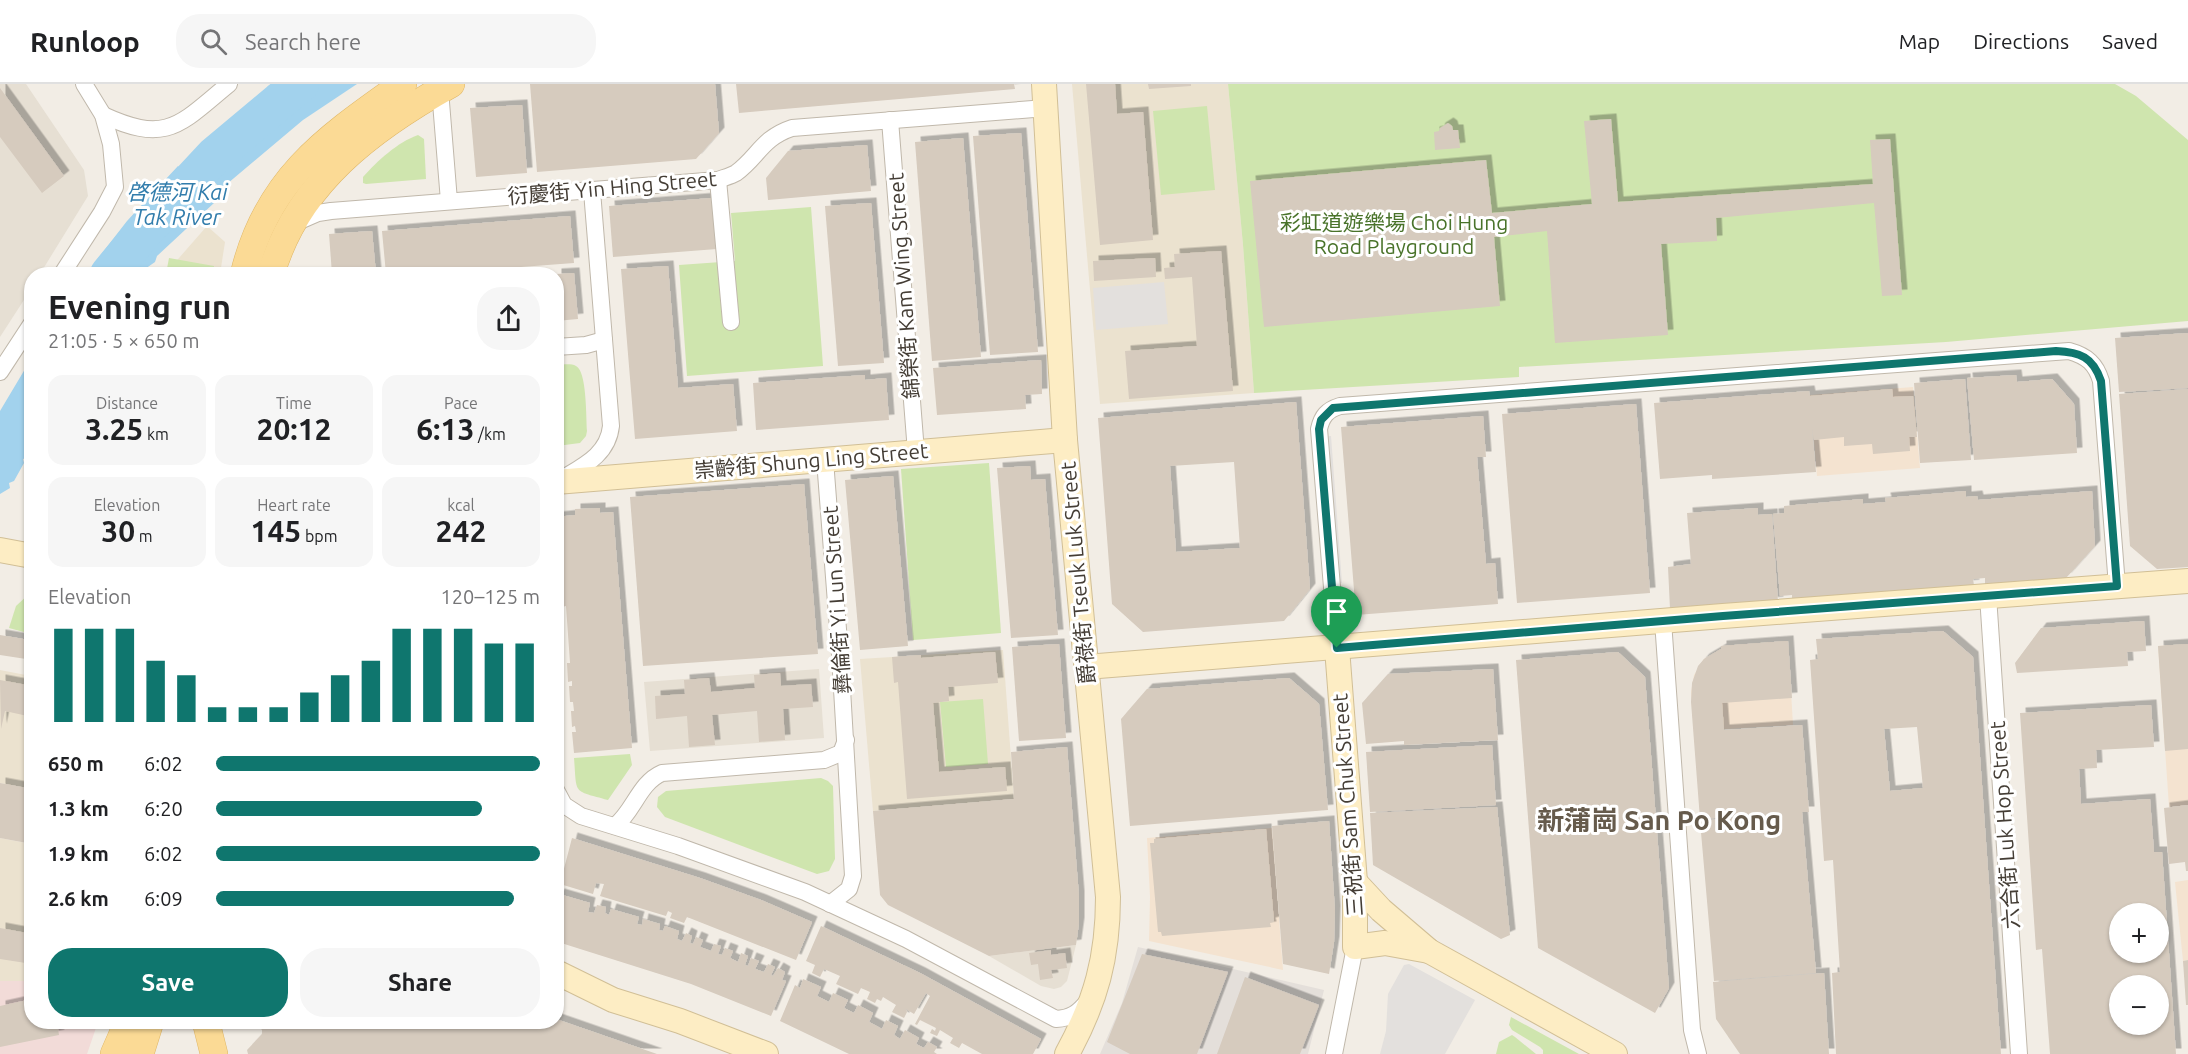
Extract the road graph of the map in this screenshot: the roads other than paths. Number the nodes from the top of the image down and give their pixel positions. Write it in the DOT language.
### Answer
graph roads {
  1 [pos="84,84"];
  2 [pos="229,84"];
  3 [pos="403,84"];
  4 [pos="1044,84"];
  5 [pos="446,87"];
  6 [pos="1046,108"];
  7 [pos="103,115"];
  8 [pos="890,120"];
  9 [pos="718,180"];
  10 [pos="592,191"];
  11 [pos="449,201"];
  12 [pos="293,224"];
  13 [pos="67,267"];
  14 [pos="246,267"];
  15 [pos="274,267"];
  16 [pos="731,322"];
  17 [pos="24,335"];
  18 [pos="604,340"];
  19 [pos="564,346"];
  20 [pos="0,372"];
  21 [pos="1065,440"];
  22 [pos="916,452"];
  23 [pos="825,460"];
  24 [pos="564,477"];
  25 [pos="564,481"];
  26 [pos="0,550"];
  27 [pos="24,554"];
  28 [pos="2188,581"];
  29 [pos="2117,586"];
  30 [pos="1988,596"];
  31 [pos="1663,621"];
  32 [pos="1337,648"];
  33 [pos="1086,667"];
  34 [pos="846,740"];
  35 [pos="564,805"];
  36 [pos="615,826"];
  37 [pos="1355,882"];
  38 [pos="830,904"];
  39 [pos="1355,947"];
  40 [pos="1429,951"];
  41 [pos="564,976"];
  42 [pos="564,986"];
  43 [pos="1095,993"];
  44 [pos="613,1000"];
  45 [pos="125,1029"];
  46 [pos="148,1029"];
  47 [pos="208,1029"];
  48 [pos="114,1054"];
  49 [pos="140,1054"];
  50 [pos="214,1054"];
  51 [pos="766,1054"];
  52 [pos="1067,1054"];
  53 [pos="1334,1054"];
  54 [pos="1615,1054"];
  55 [pos="1698,1054"];
  56 [pos="2019,1054"];
  1 -- 7 [label="street"];
  2 -- 7 [label="street"];
  3 -- 14 [label="main road"];
  4 -- 6 [label="street, 爵祿街 Tseuk Luk Street"];
  5 -- 11 [label="street"];
  5 -- 12 [label="main road"];
  6 -- 8 [label="street, 衍慶街 Yin Hing Street"];
  6 -- 21 [label="street, 爵祿街 Tseuk Luk Street"];
  7 -- 13 [label="street"];
  8 -- 9 [label="street, 衍慶街 Yin Hing Street"];
  8 -- 22 [label="street, 錦榮街 Kam Wing Street"];
  9 -- 10 [label="street, 衍慶街 Yin Hing Street"];
  9 -- 16 [label="street"];
  10 -- 11 [label="street, 衍慶街 Yin Hing Street"];
  10 -- 18 [label="street"];
  11 -- 12 [label="street, 衍慶街 Yin Hing Street"];
  12 -- 15 [label="main road"];
  17 -- 20 [label="street"];
  18 -- 19 [label="street"];
  18 -- 24 [label="street"];
  21 -- 22 [label="street, 崇齡街 Shung Ling Street"];
  21 -- 33 [label="street, 爵祿街 Tseuk Luk Street"];
  22 -- 23 [label="street, 崇齡街 Shung Ling Street"];
  23 -- 25 [label="street, 崇齡街 Shung Ling Street"];
  23 -- 34 [label="street, 彝倫街 Yi Lun Street"];
  26 -- 27 [label="street"];
  28 -- 29 [label="street"];
  29 -- 30 [label="street"];
  29 -- 32 [label="street, 三祝街 Sam Chuk Street"];
  30 -- 31 [label="street"];
  30 -- 56 [label="street, 六合街 Luk Hop Street"];
  31 -- 32 [label="street"];
  31 -- 55 [label="street"];
  32 -- 33 [label="street"];
  32 -- 37 [label="street, 三祝街 Sam Chuk Street"];
  33 -- 43 [label="street, 爵祿街 Tseuk Luk Street"];
  34 -- 36 [label="street"];
  34 -- 38 [label="street, 彝倫街 Yi Lun Street"];
  35 -- 36 [label="street"];
  36 -- 38 [label="street"];
  37 -- 39 [label="street, 三祝街 Sam Chuk Street"];
  37 -- 40 [label="street"];
  38 -- 43 [label="street"];
  39 -- 40 [label="street"];
  39 -- 53 [label="street, 三祝街 Sam Chuk Street"];
  40 -- 54 [label="street"];
  41 -- 44 [label="street"];
  42 -- 44 [label="street"];
  43 -- 52 [label="street, 爵祿街 Tseuk Luk Street"];
  44 -- 51 [label="street"];
  45 -- 48 [label="main road"];
  46 -- 49 [label="main road"];
  47 -- 50 [label="main road"];
}
